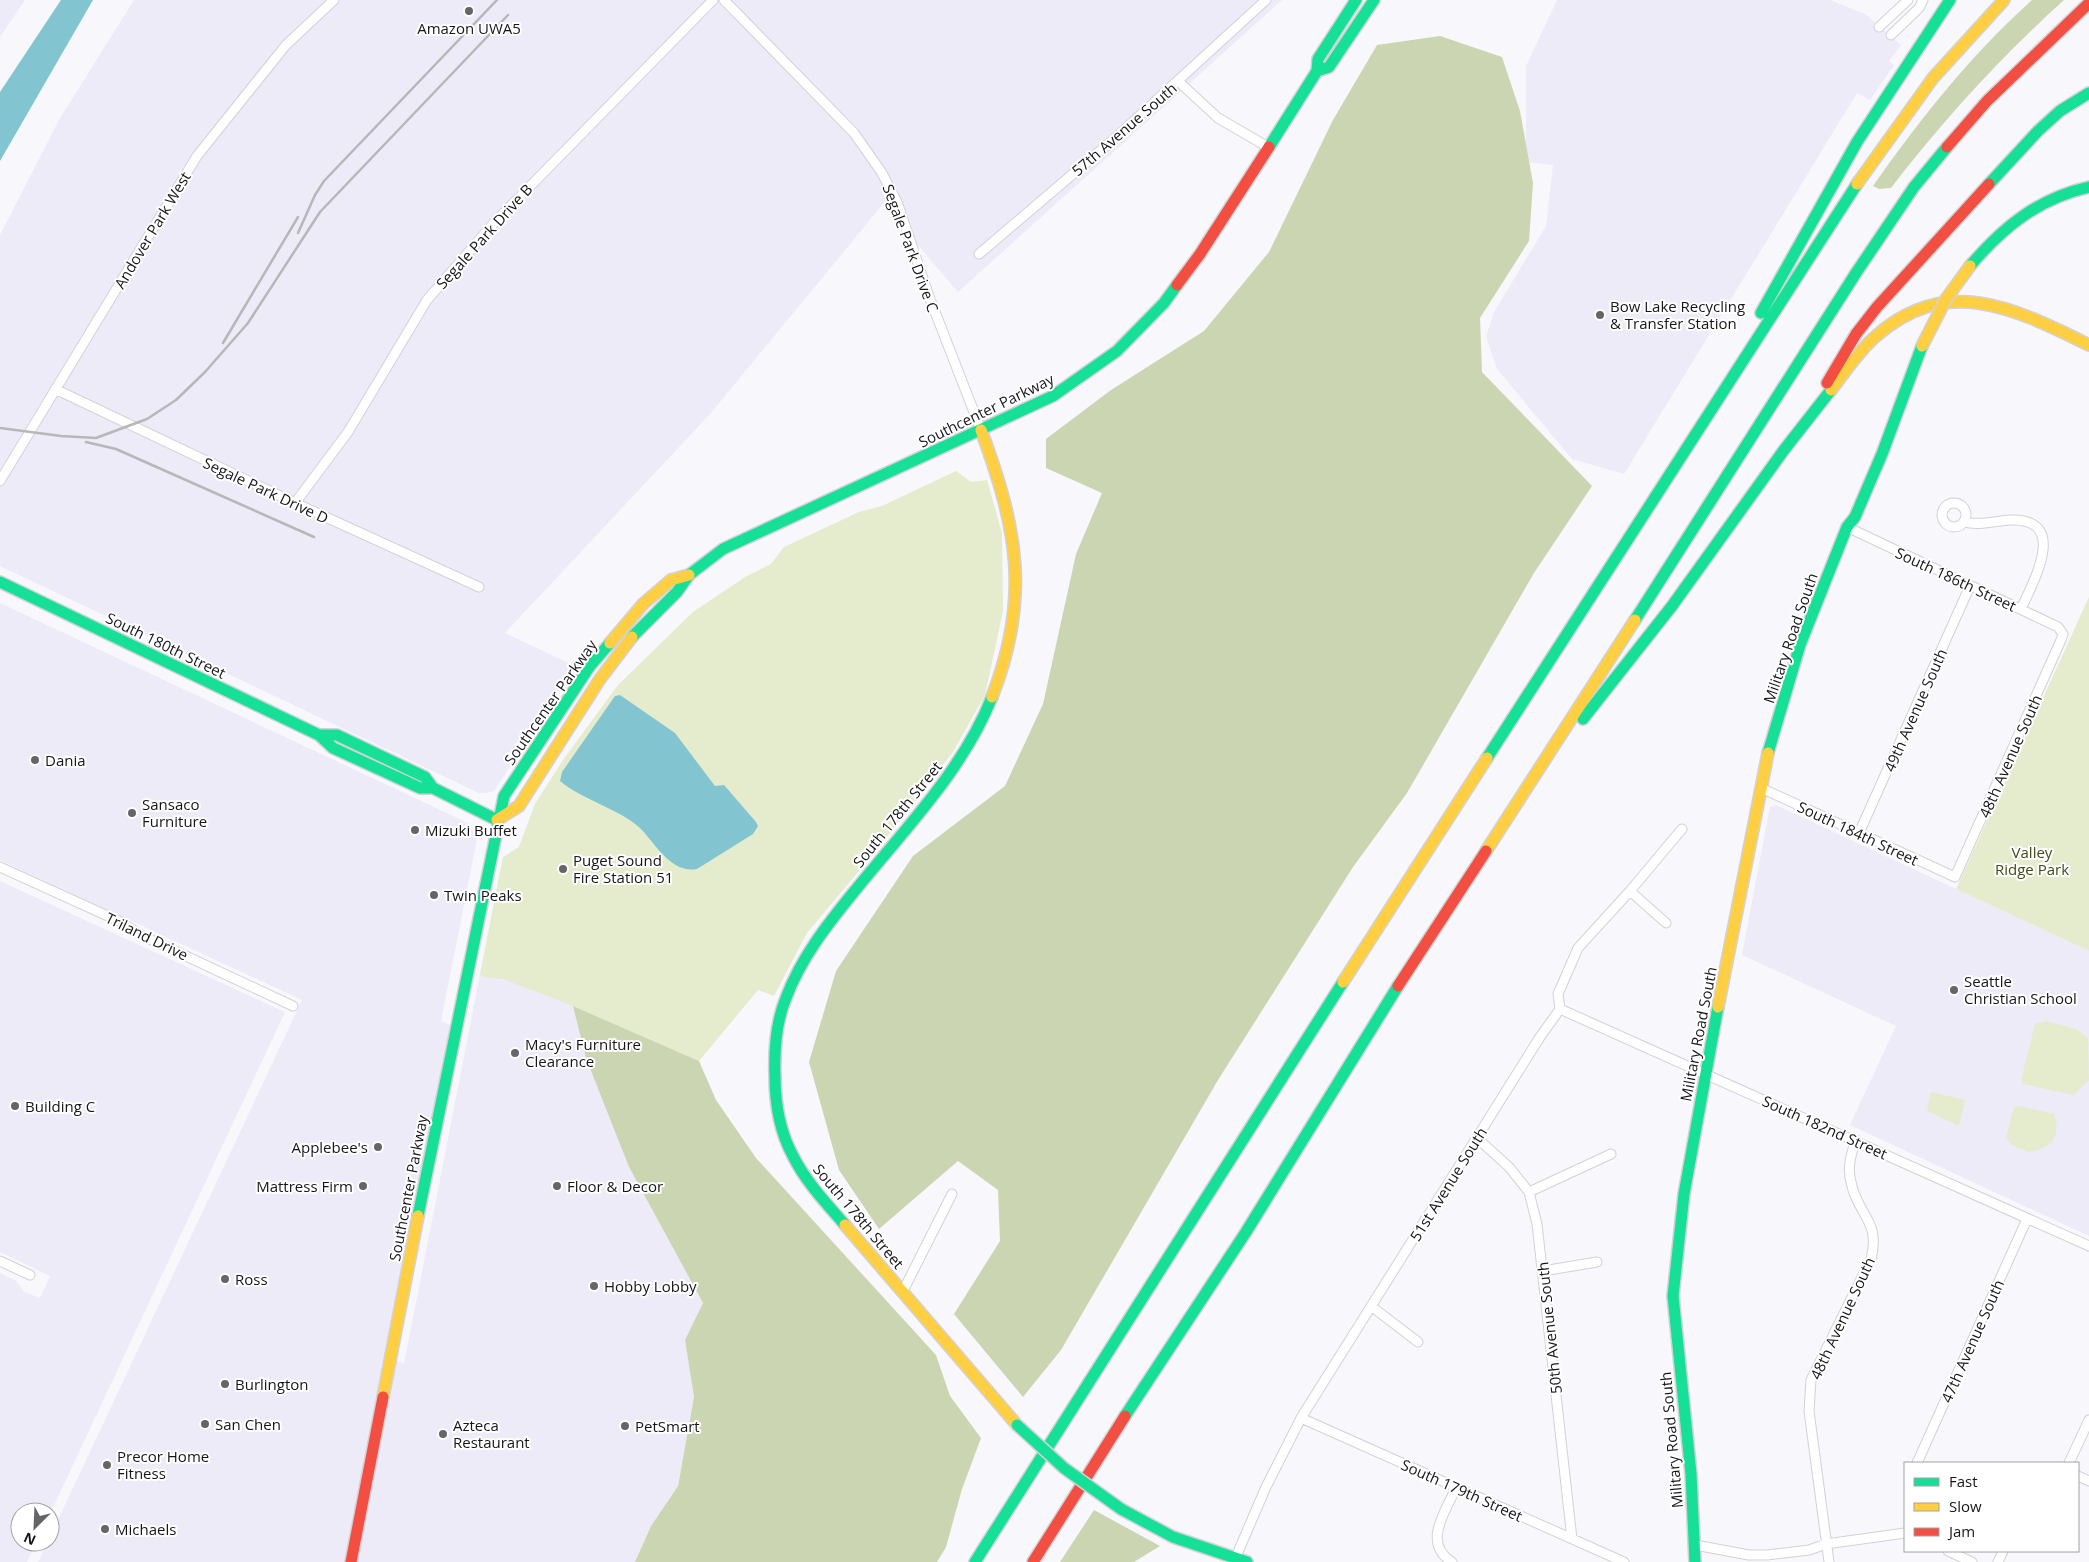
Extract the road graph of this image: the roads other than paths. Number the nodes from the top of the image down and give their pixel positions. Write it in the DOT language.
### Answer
graph roads {
  1 [pos="334,0"];
  2 [pos="713,0"];
  3 [pos="724,0"];
  4 [pos="1266,0"];
  5 [pos="1356,0"];
  6 [pos="1374,0"];
  7 [pos="1908,0"];
  8 [pos="1923,0"];
  9 [pos="1950,0"];
  10 [pos="2004,0"];
  11 [pos="2089,3"];
  12 [pos="1879,27"];
  13 [pos="1890,36"];
  14 [pos="1317,71"];
  15 [pos="1178,81"];
  16 [pos="2089,93"];
  17 [pos="1268,147"];
  18 [pos="2089,187"];
  19 [pos="979,254"];
  20 [pos="2089,344"];
  21 [pos="54,389"];
  22 [pos="1806,419"];
  23 [pos="1699,427"];
  24 [pos="981,430"];
  25 [pos="0,481"];
  26 [pos="295,503"];
  27 [pos="1964,522"];
  28 [pos="1847,527"];
  29 [pos="689,575"];
  30 [pos="0,582"];
  31 [pos="1970,586"];
  32 [pos="479,587"];
  33 [pos="2020,609"];
  34 [pos="2063,634"];
  35 [pos="1532,781"];
  36 [pos="1761,788"];
  37 [pos="497,820"];
  38 [pos="1682,829"];
  39 [pos="1859,833"];
  40 [pos="0,867"];
  41 [pos="1955,878"];
  42 [pos="1630,891"];
  43 [pos="1666,923"];
  44 [pos="293,1006"];
  45 [pos="1560,1009"];
  46 [pos="1705,1073"];
  47 [pos="1477,1138"];
  48 [pos="1856,1140"];
  49 [pos="1611,1154"];
  50 [pos="1528,1192"];
  51 [pos="952,1194"];
  52 [pos="2027,1219"];
  53 [pos="2089,1246"];
  54 [pos="0,1261"];
  55 [pos="1597,1262"];
  56 [pos="1543,1271"];
  57 [pos="30,1275"];
  58 [pos="902,1291"];
  59 [pos="1371,1306"];
  60 [pos="1418,1342"];
  61 [pos="1301,1418"];
  62 [pos="2089,1420"];
  63 [pos="1917,1462"];
  64 [pos="2069,1462"];
  65 [pos="1456,1488"];
  66 [pos="1904,1533"];
  67 [pos="1572,1538"];
  68 [pos="1826,1544"];
  69 [pos="1695,1545"];
  70 [pos="1950,1552"];
  71 [pos="1235,1558"];
  72 [pos="351,1562"];
  73 [pos="975,1562"];
  74 [pos="1033,1562"];
  75 [pos="1247,1562"];
  76 [pos="1452,1562"];
  77 [pos="1624,1562"];
  78 [pos="1695,1562"];
  79 [pos="1829,1562"];
  80 [pos="1972,1562"];
  1 -- 21 [label="street, Andover Park West"];
  2 -- 26 [label="street, Segale Park Drive B"];
  3 -- 24 [label="street, Segale Park Drive C"];
  4 -- 15 [label="street, 57th Avenue South"];
  5 -- 14 [label="main road, Southcenter Parkway"];
  6 -- 14 [label="main road, Southcenter Parkway"];
  7 -- 12 [label="street"];
  8 -- 13 [label="street"];
  9 -- 23 [label="main road"];
  10 -- 23 [label="main road"];
  11 -- 35 [label="main road"];
  14 -- 17 [label="main road, Southcenter Parkway"];
  15 -- 17 [label="street"];
  15 -- 19 [label="street, 57th Avenue South"];
  16 -- 22 [label="main road"];
  17 -- 24 [label="main road, Southcenter Parkway"];
  18 -- 28 [label="main road, Military Road South, bridge"];
  20 -- 22 [label="main road"];
  21 -- 25 [label="street, Andover Park West"];
  21 -- 26 [label="street, Segale Park Drive D"];
  22 -- 35 [label="main road"];
  23 -- 73 [label="main road"];
  24 -- 29 [label="main road, Southcenter Parkway"];
  24 -- 58 [label="main road, South 178th Street"];
  26 -- 32 [label="street, Segale Park Drive D"];
  27 -- 33 [label="street"];
  28 -- 31 [label="street, South 186th Street"];
  28 -- 36 [label="main road, Military Road South"];
  29 -- 37 [label="main road, Southcenter Parkway"];
  29 -- 37 [label="main road, Southcenter Parkway"];
  30 -- 37 [label="main road, South 180th Street"];
  31 -- 33 [label="street, South 186th Street"];
  31 -- 39 [label="street, 49th Avenue South"];
  33 -- 34 [label="street, South 186th Street"];
  34 -- 41 [label="street, 48th Avenue South"];
  35 -- 74 [label="main road"];
  36 -- 39 [label="street, South 184th Street"];
  36 -- 46 [label="main road, Military Road South"];
  37 -- 72 [label="main road, Southcenter Parkway"];
  38 -- 42 [label="street"];
  39 -- 41 [label="street, South 184th Street"];
  40 -- 44 [label="street, Triland Drive"];
  42 -- 43 [label="street"];
  42 -- 45 [label="street"];
  45 -- 46 [label="street, South 182nd Street"];
  45 -- 47 [label="street, 51st Avenue South"];
  46 -- 48 [label="street, South 182nd Street"];
  46 -- 69 [label="main road, Military Road South"];
  47 -- 50 [label="street, 50th Avenue South"];
  47 -- 59 [label="street, 51st Avenue South"];
  48 -- 52 [label="street, South 182nd Street"];
  48 -- 68 [label="street, 48th Avenue South"];
  49 -- 50 [label="street"];
  50 -- 56 [label="street, 50th Avenue South"];
  51 -- 58 [label="street"];
  52 -- 53 [label="street, South 182nd Street"];
  52 -- 63 [label="street, 47th Avenue South"];
  54 -- 57 [label="street"];
  55 -- 56 [label="street"];
  56 -- 67 [label="street, 50th Avenue South"];
  58 -- 71 [label="main road, South 178th Street, bridge"];
  59 -- 60 [label="street"];
  59 -- 61 [label="street, 51st Avenue South"];
  61 -- 65 [label="street, South 179th Street"];
  61 -- 71 [label="street, 51st Avenue South"];
  62 -- 64 [label="street"];
  65 -- 67 [label="street, South 179th Street"];
  65 -- 76 [label="street"];
  66 -- 68 [label="street"];
  67 -- 77 [label="street, South 179th Street"];
  68 -- 69 [label="street"];
  68 -- 79 [label="street, 48th Avenue South"];
  69 -- 78 [label="main road, Military Road South"];
  70 -- 80 [label="street"];
  71 -- 75 [label="main road, South 178th Street"];
}
